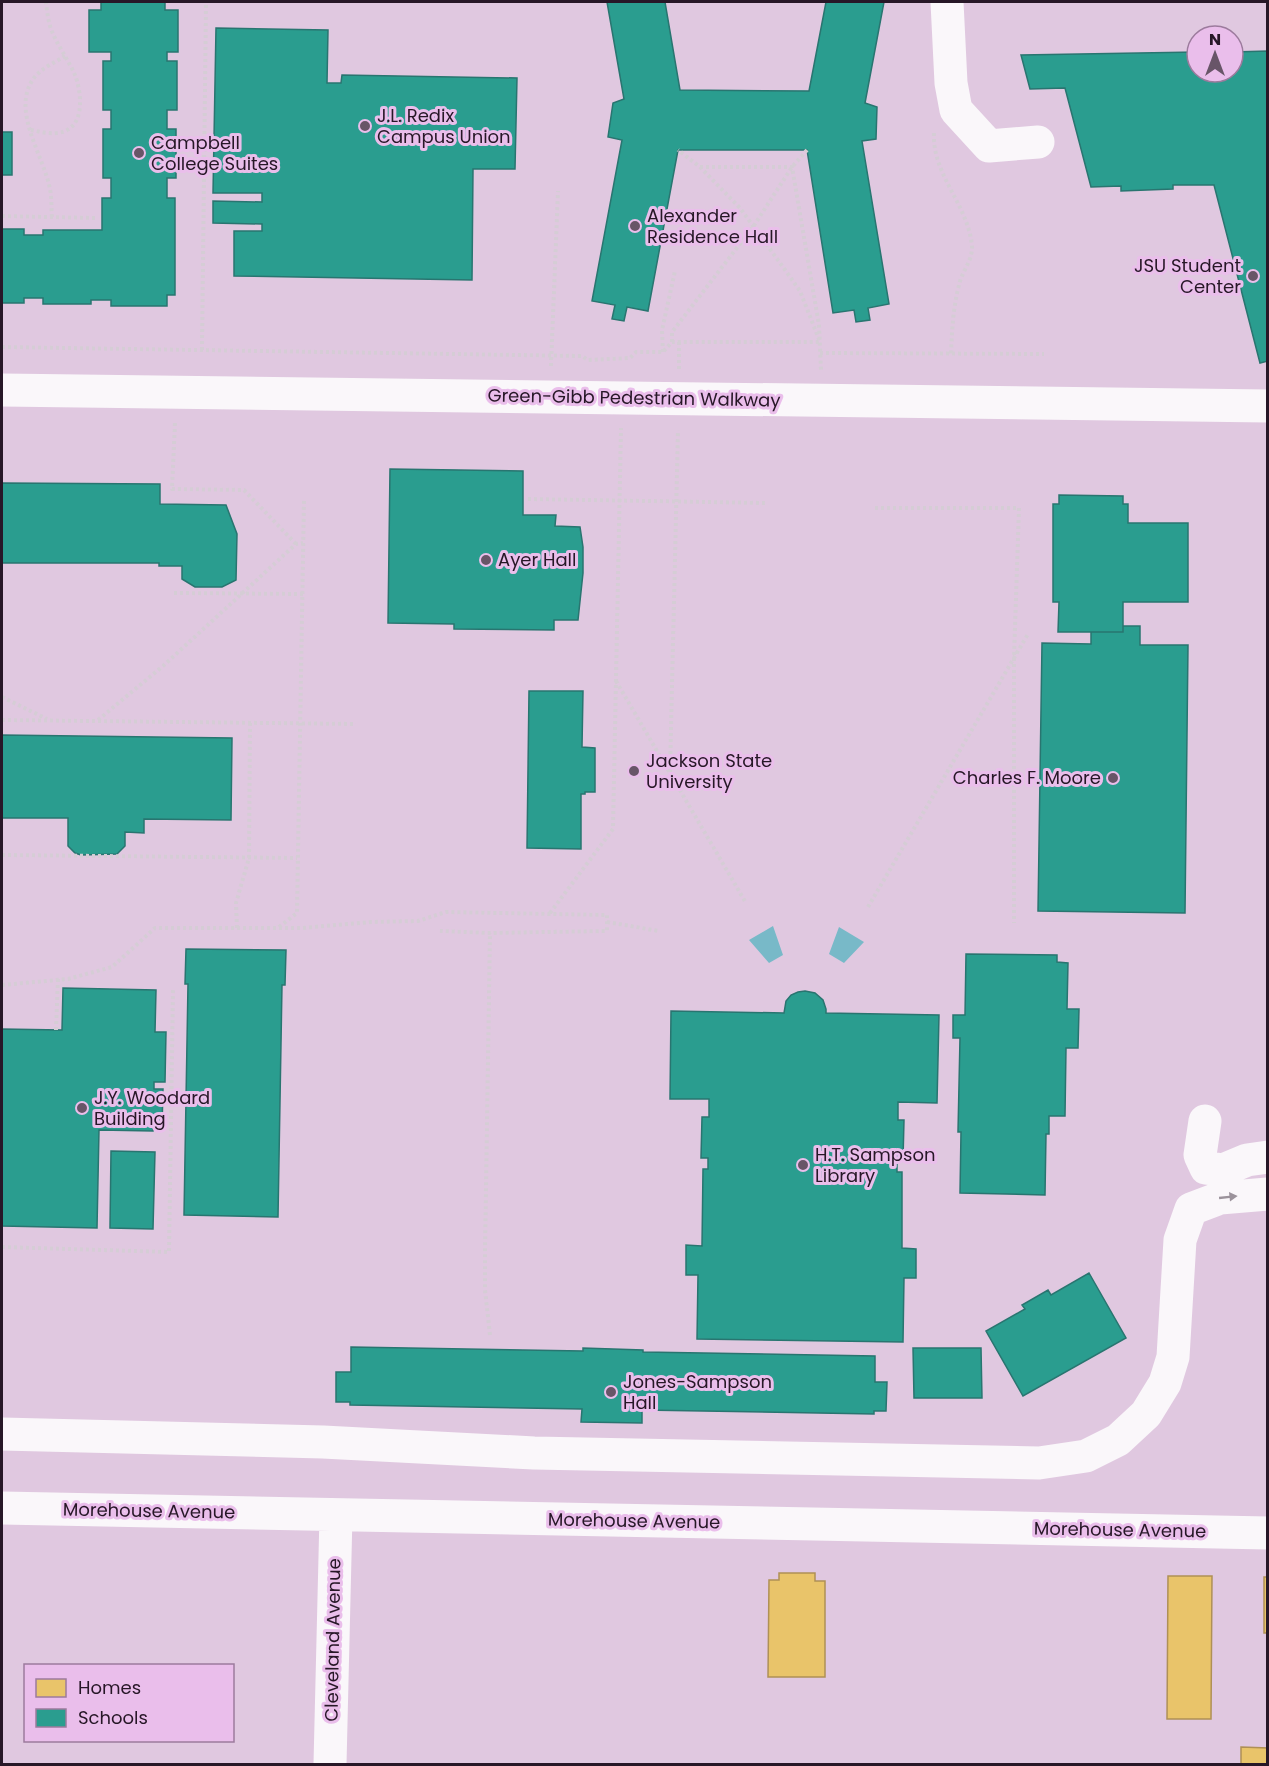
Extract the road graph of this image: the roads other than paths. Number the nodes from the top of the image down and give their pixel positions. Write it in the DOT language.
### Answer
graph roads {
  1 [pos="947,2"];
  2 [pos="1038,142"];
  3 [pos="2,390"];
  4 [pos="1268,406"];
  5 [pos="1204,1121"];
  6 [pos="1268,1156"];
  7 [pos="1268,1194"];
  8 [pos="2,1434"];
  9 [pos="2,1508"];
  10 [pos="336,1515"];
  11 [pos="1268,1533"];
  12 [pos="330,1764"];
  1 -- 2 [label="street"];
  3 -- 4 [label="street, Green-Gibb Pedestrian Walkway"];
  5 -- 6 [label="street"];
  8 -- 7 [label="street, one-way"];
  9 -- 10 [label="street, Morehouse Avenue"];
  10 -- 11 [label="street, Morehouse Avenue"];
  10 -- 12 [label="street, Cleveland Avenue"];
}
